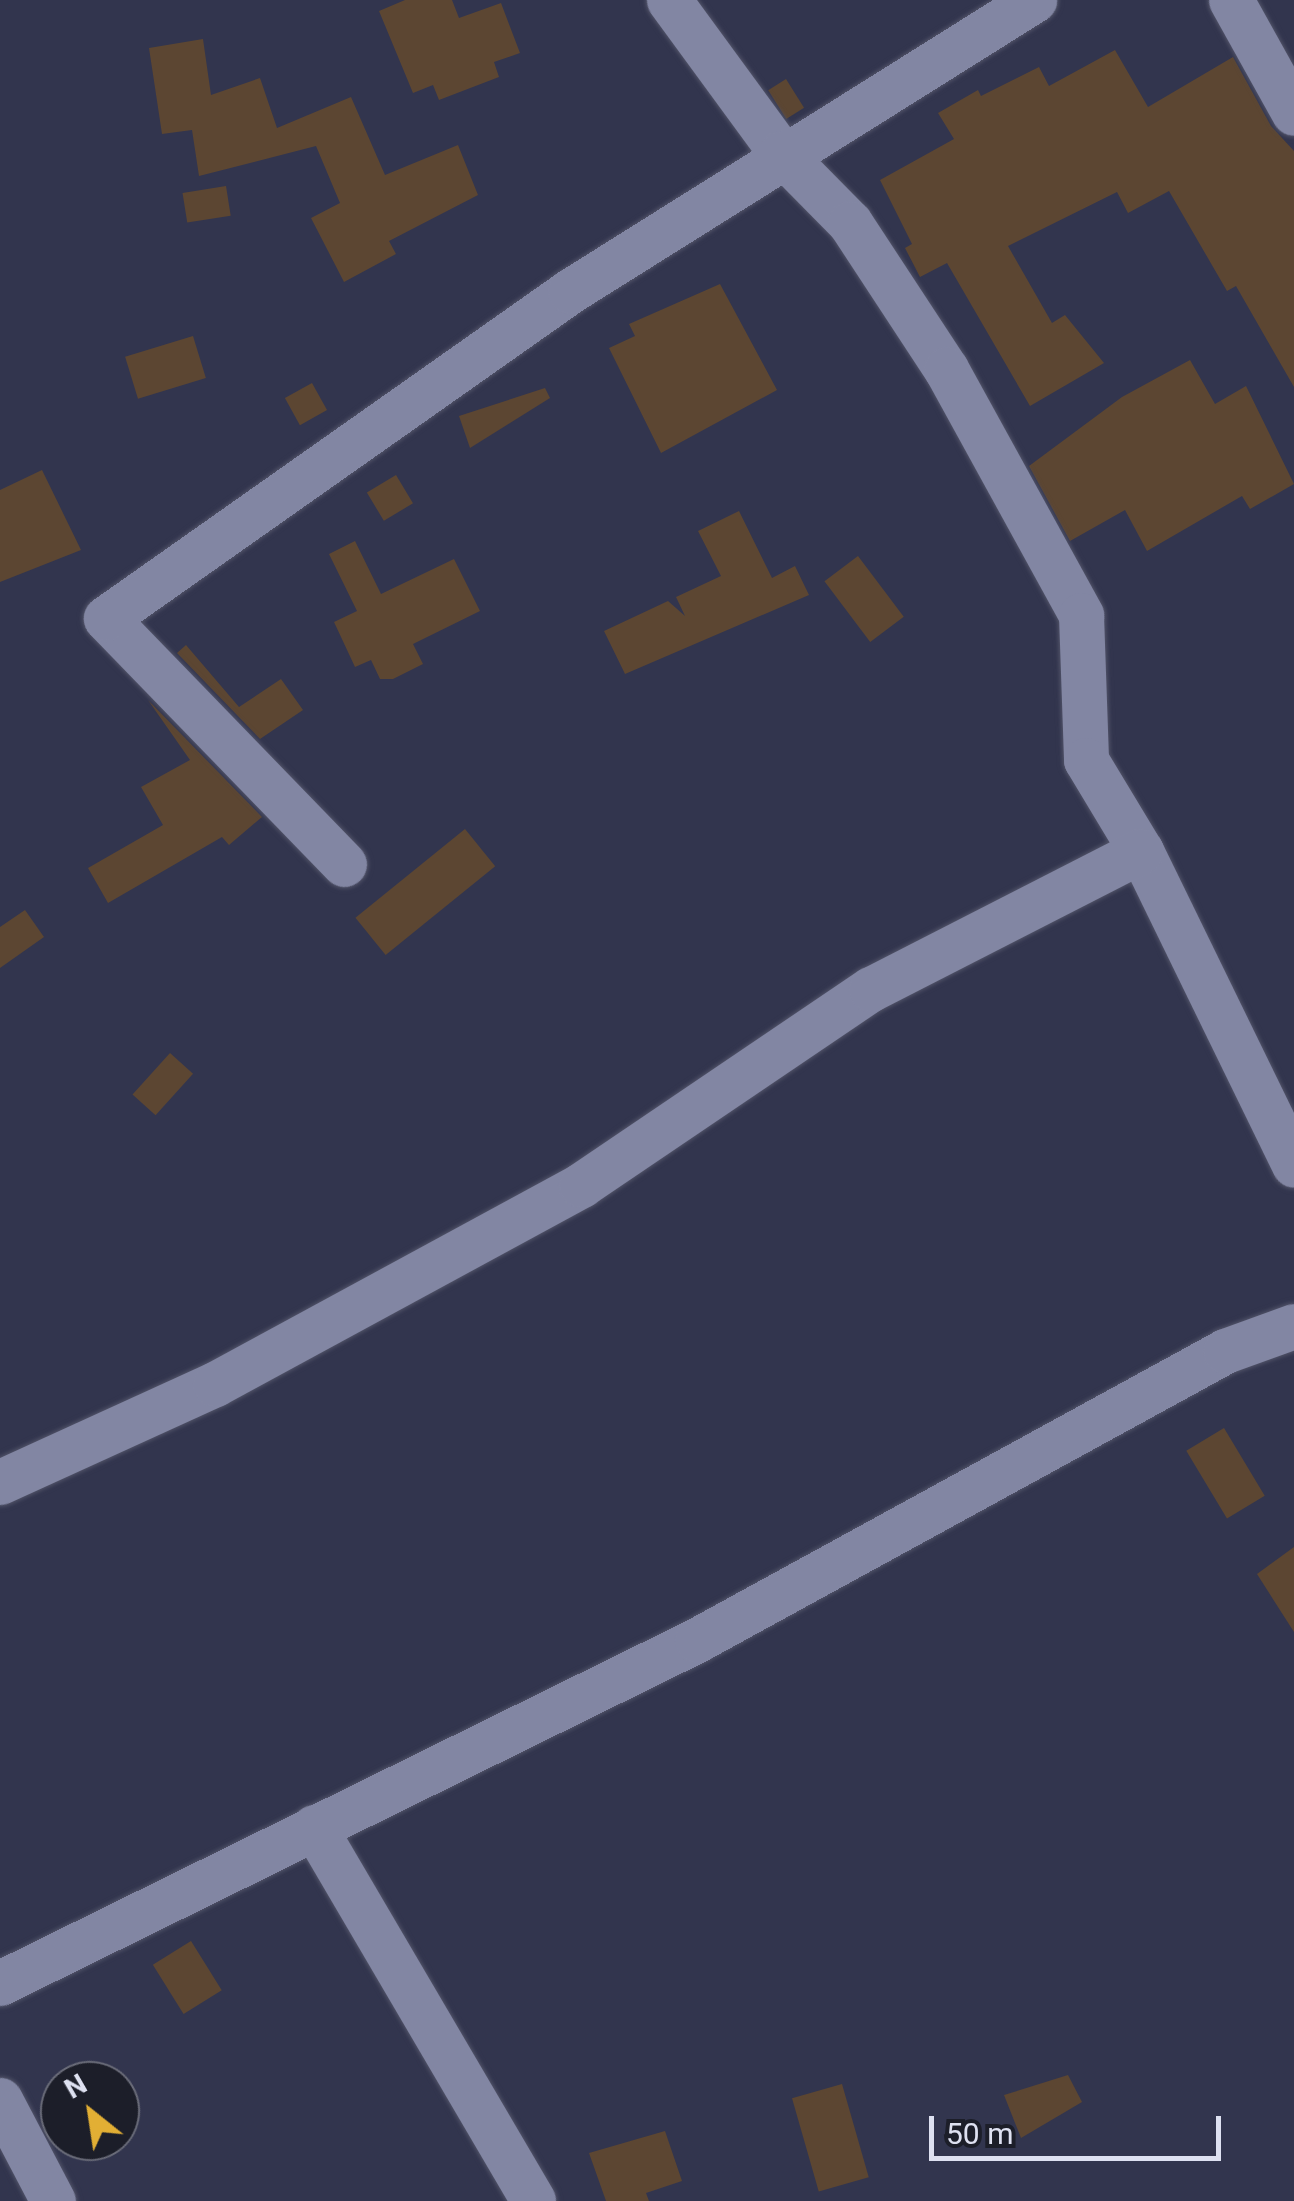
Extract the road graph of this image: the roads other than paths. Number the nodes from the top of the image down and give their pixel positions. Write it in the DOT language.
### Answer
graph roads {
  1 [pos="668,0"];
  2 [pos="1034,0"];
  3 [pos="1231,0"];
  4 [pos="1294,112"];
  5 [pos="781,153"];
  6 [pos="1141,851"];
  7 [pos="344,864"];
  8 [pos="1294,1166"];
  9 [pos="1294,1326"];
  10 [pos="0,1482"];
  11 [pos="314,1827"];
  12 [pos="0,1983"];
  13 [pos="0,2100"];
  14 [pos="53,2201"];
  15 [pos="533,2201"];
  1 -- 5 [label="street"];
  2 -- 5 [label="street"];
  3 -- 4 [label="street"];
  5 -- 6 [label="street"];
  5 -- 7 [label="street"];
  6 -- 8 [label="street"];
  6 -- 10 [label="street"];
  9 -- 11 [label="street"];
  11 -- 12 [label="street"];
  11 -- 15 [label="street"];
  13 -- 14 [label="street"];
}
